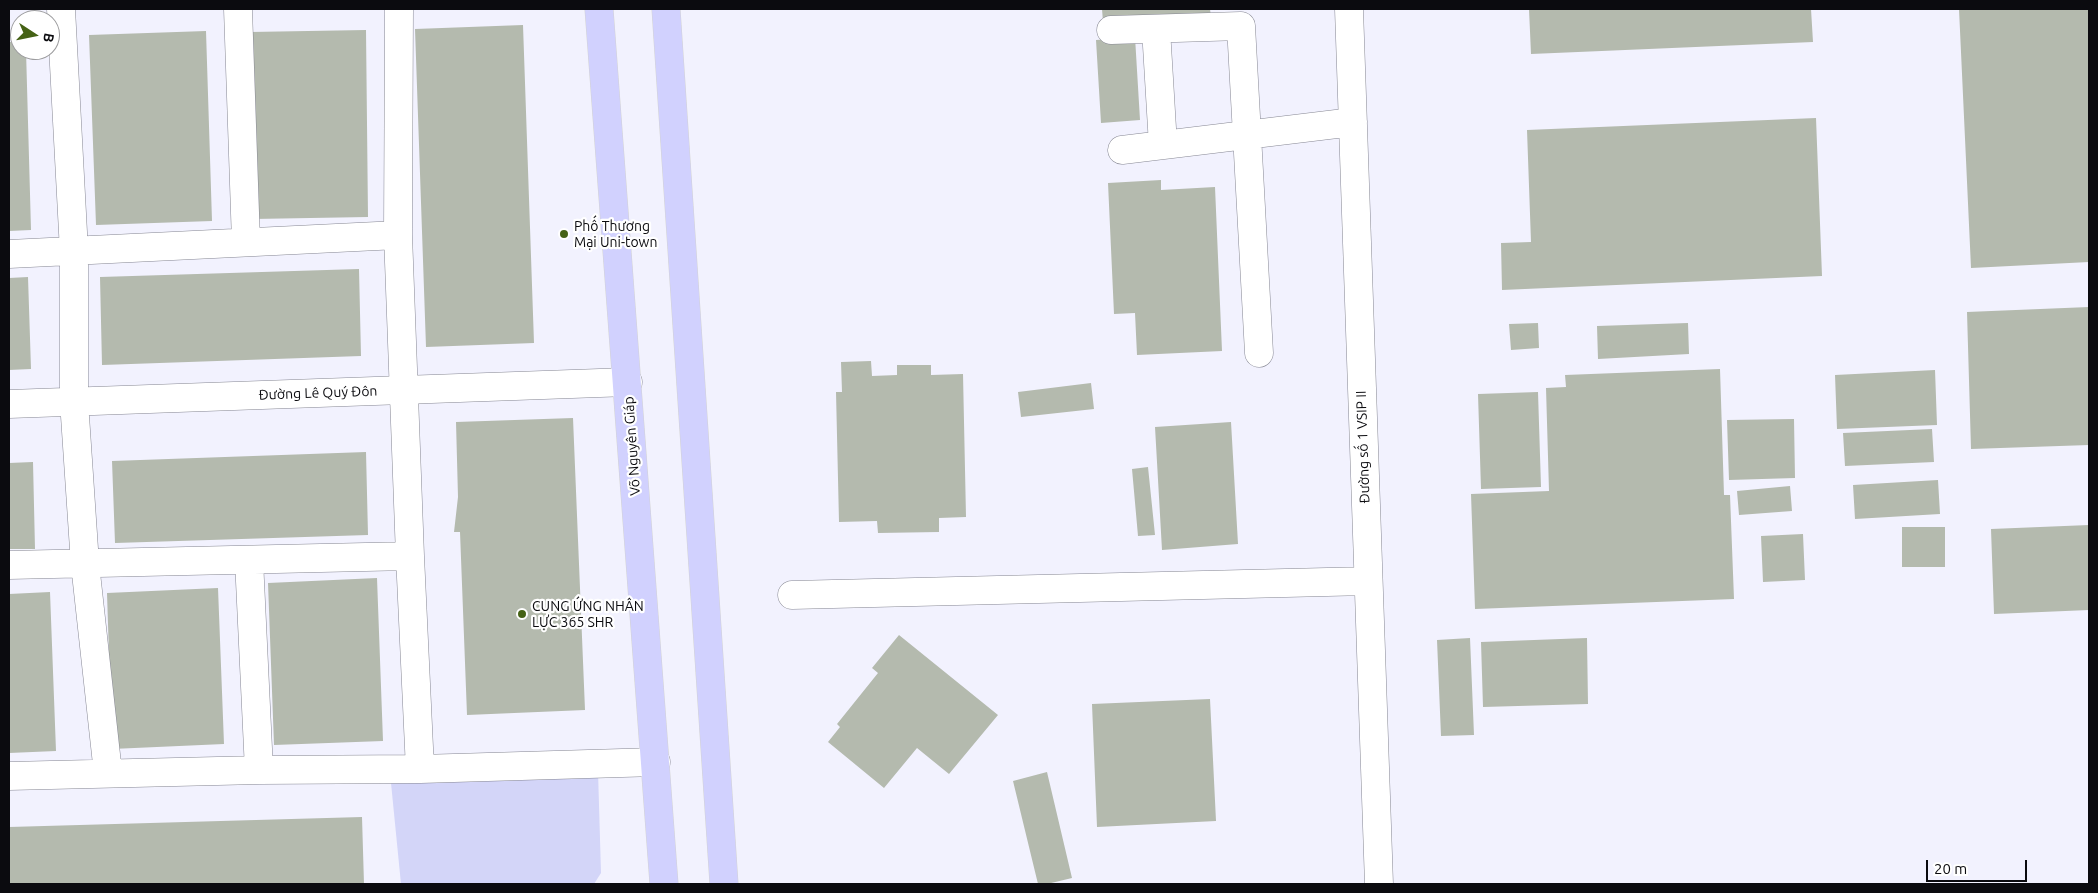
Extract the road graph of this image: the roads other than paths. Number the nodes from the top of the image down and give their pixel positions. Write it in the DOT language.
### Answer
graph roads {
  1 [pos="61,9"];
  2 [pos="238,9"];
  3 [pos="399,9"];
  4 [pos="598,9"];
  5 [pos="666,9"];
  6 [pos="1349,9"];
  7 [pos="1156,29"];
  8 [pos="1111,30"];
  9 [pos="1352,122"];
  10 [pos="1246,135"];
  11 [pos="1163,145"];
  12 [pos="1122,150"];
  13 [pos="398,235"];
  14 [pos="246,242"];
  15 [pos="74,251"];
  16 [pos="9,254"];
  17 [pos="1259,353"];
  18 [pos="628,382"];
  19 [pos="404,390"];
  20 [pos="74,401"];
  21 [pos="9,404"];
  22 [pos="410,556"];
  23 [pos="249,560"];
  24 [pos="85,564"];
  25 [pos="9,565"];
  26 [pos="1368,581"];
  27 [pos="792,595"];
  28 [pos="656,762"];
  29 [pos="420,769"];
  30 [pos="259,770"];
  31 [pos="108,773"];
  32 [pos="9,776"];
  33 [pos="664,884"];
  34 [pos="724,884"];
  35 [pos="1379,884"];
  1 -- 15 [label="street"];
  2 -- 14 [label="street"];
  3 -- 13 [label="street"];
  4 -- 18 [label="main road, Võ Nguyên Giáp"];
  5 -- 34 [label="main road"];
  6 -- 9 [label="street, Đường số 1 VSIP II"];
  7 -- 8 [label="street"];
  7 -- 10 [label="street"];
  7 -- 11 [label="street"];
  9 -- 10 [label="street"];
  9 -- 26 [label="street, Đường số 1 VSIP II"];
  10 -- 11 [label="street"];
  10 -- 17 [label="street"];
  11 -- 12 [label="street"];
  13 -- 14 [label="street"];
  13 -- 19 [label="street"];
  14 -- 15 [label="street"];
  15 -- 16 [label="street"];
  15 -- 20 [label="street"];
  18 -- 19 [label="street, Đường Lê Quý Đôn"];
  18 -- 28 [label="main road, Võ Nguyên Giáp"];
  19 -- 20 [label="street, Đường Lê Quý Đôn"];
  19 -- 22 [label="street"];
  20 -- 21 [label="street, Đường Lê Quý Đôn"];
  20 -- 24 [label="street"];
  22 -- 23 [label="street"];
  22 -- 29 [label="street"];
  23 -- 24 [label="street"];
  23 -- 30 [label="street"];
  24 -- 25 [label="street"];
  24 -- 31 [label="street"];
  26 -- 27 [label="street"];
  26 -- 35 [label="street, Đường số 1 VSIP II"];
  28 -- 29 [label="street"];
  28 -- 33 [label="main road, Võ Nguyên Giáp"];
  29 -- 30 [label="street"];
  30 -- 31 [label="street"];
  31 -- 32 [label="street"];
}
